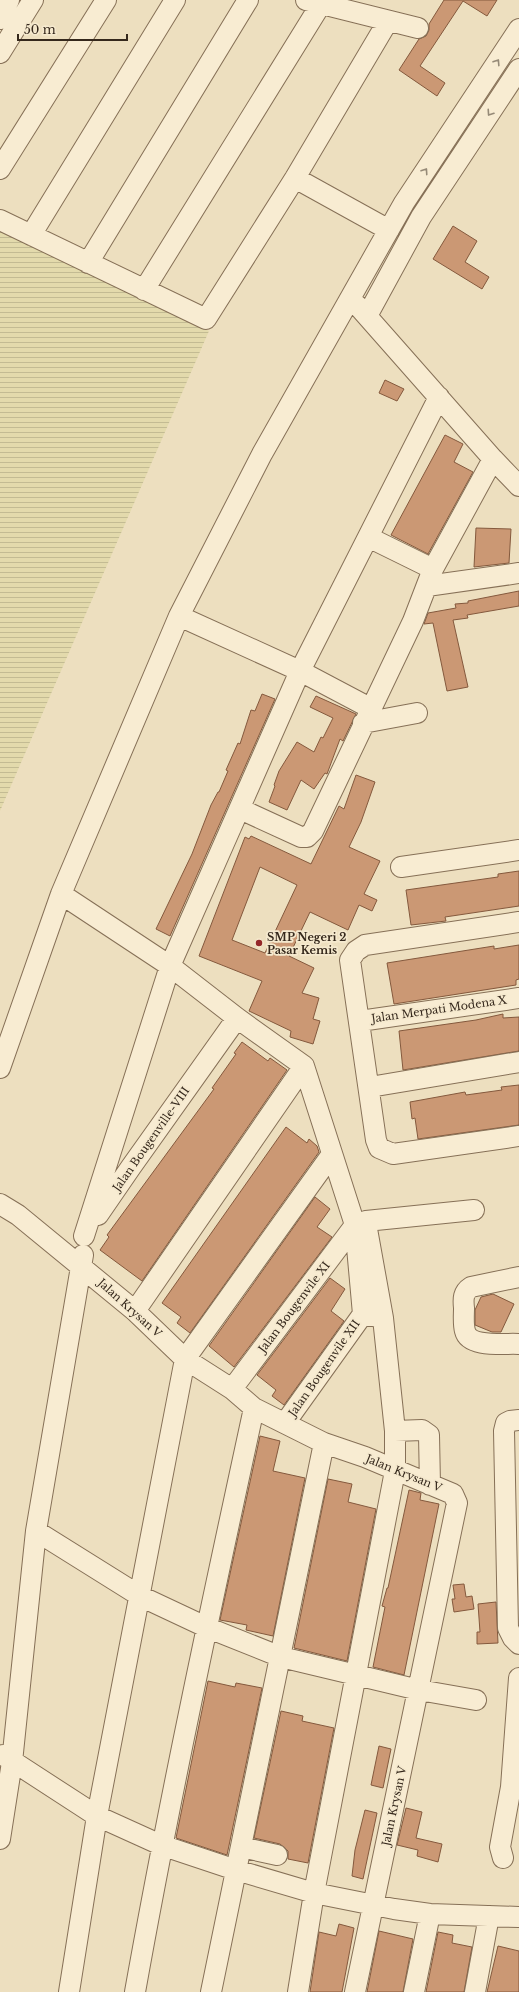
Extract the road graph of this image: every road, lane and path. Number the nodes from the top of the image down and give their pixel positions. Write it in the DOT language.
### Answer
graph roads {
  1 [pos="9,0"];
  2 [pos="33,0"];
  3 [pos="106,0"];
  4 [pos="175,0"];
  5 [pos="248,0"];
  6 [pos="314,2"];
  7 [pos="0,19"];
  8 [pos="388,21"];
  9 [pos="418,28"];
  10 [pos="519,29"];
  11 [pos="0,53"];
  12 [pos="519,69"];
  13 [pos="0,170"];
  14 [pos="295,178"];
  15 [pos="404,203"];
  16 [pos="421,217"];
  17 [pos="0,220"];
  18 [pos="389,230"];
  19 [pos="31,235"];
  20 [pos="88,263"];
  21 [pos="144,290"];
  22 [pos="350,298"];
  23 [pos="367,316"];
  24 [pos="439,397"];
  25 [pos="493,459"];
  26 [pos="516,474"];
  27 [pos="368,537"];
  28 [pos="519,574"];
  29 [pos="430,578"];
  30 [pos="179,616"];
  31 [pos="300,671"];
  32 [pos="417,713"];
  33 [pos="366,716"];
  34 [pos="240,809"];
  35 [pos="519,850"];
  36 [pos="401,867"];
  37 [pos="61,894"];
  38 [pos="519,922"];
  39 [pos="170,966"];
  40 [pos="519,998"];
  41 [pos="237,1018"];
  42 [pos="360,1021"];
  43 [pos="519,1062"];
  44 [pos="304,1066"];
  45 [pos="0,1068"];
  46 [pos="370,1088"];
  47 [pos="519,1136"];
  48 [pos="332,1154"];
  49 [pos="0,1204"];
  50 [pos="474,1210"];
  51 [pos="361,1223"];
  52 [pos="84,1236"];
  53 [pos="82,1267"];
  54 [pos="519,1277"];
  55 [pos="135,1311"];
  56 [pos="363,1314"];
  57 [pos="383,1318"];
  58 [pos="519,1344"];
  59 [pos="185,1359"];
  60 [pos="232,1389"];
  61 [pos="254,1408"];
  62 [pos="519,1420"];
  63 [pos="285,1423"];
  64 [pos="395,1431"];
  65 [pos="324,1443"];
  66 [pos="395,1471"];
  67 [pos="430,1485"];
  68 [pos="36,1531"];
  69 [pos="140,1596"];
  70 [pos="206,1628"];
  71 [pos="519,1644"];
  72 [pos="281,1657"];
  73 [pos="357,1675"];
  74 [pos="519,1678"];
  75 [pos="419,1690"];
  76 [pos="476,1700"];
  77 [pos="518,1719"];
  78 [pos="6,1757"];
  79 [pos="515,1787"];
  80 [pos="97,1816"];
  81 [pos="0,1839"];
  82 [pos="161,1845"];
  83 [pos="240,1847"];
  84 [pos="277,1855"];
  85 [pos="503,1858"];
  86 [pos="236,1870"];
  87 [pos="314,1893"];
  88 [pos="372,1905"];
  89 [pos="430,1914"];
  90 [pos="489,1916"];
  91 [pos="519,1917"];
  92 [pos="68,1992"];
  93 [pos="135,1992"];
  94 [pos="211,1992"];
  95 [pos="298,1992"];
  96 [pos="355,1992"];
  97 [pos="414,1992"];
  98 [pos="475,1992"];
  1 -- 7 [label="street"];
  2 -- 11 [label="street"];
  3 -- 13 [label="street"];
  4 -- 19 [label="street"];
  5 -- 20 [label="street"];
  6 -- 8 [label="street"];
  6 -- 21 [label="street"];
  8 -- 9 [label="street"];
  8 -- 14 [label="street"];
  15 -- 10 [label="street, one-way"];
  12 -- 16 [label="street, one-way"];
  14 -- 18 [label="street"];
  14 -- 21 [label="street"];
  15 -- 16 [label="street"];
  15 -- 18 [label="street"];
  16 -- 23 [label="street"];
  17 -- 19 [label="street"];
  18 -- 22 [label="street"];
  19 -- 20 [label="street"];
  20 -- 21 [label="street"];
  22 -- 23 [label="street"];
  22 -- 30 [label="street"];
  23 -- 24 [label="street"];
  24 -- 25 [label="street"];
  24 -- 27 [label="street"];
  25 -- 26 [label="street"];
  25 -- 29 [label="street"];
  27 -- 29 [label="street"];
  27 -- 31 [label="street"];
  28 -- 29 [label="street"];
  29 -- 33 [label="street"];
  30 -- 31 [label="street"];
  30 -- 37 [label="street"];
  31 -- 33 [label="street"];
  31 -- 34 [label="street"];
  32 -- 33 [label="street"];
  33 -- 34 [label="street"];
  34 -- 39 [label="street"];
  35 -- 36 [label="street"];
  37 -- 39 [label="street"];
  37 -- 45 [label="street"];
  38 -- 42 [label="street"];
  39 -- 41 [label="street"];
  39 -- 52 [label="street"];
  40 -- 42 [label="street, Jalan Merpati Modena X"];
  41 -- 44 [label="street"];
  41 -- 52 [label="street, Jalan Bougenville-VIII"];
  42 -- 46 [label="street"];
  43 -- 46 [label="street"];
  44 -- 48 [label="street"];
  44 -- 55 [label="street"];
  46 -- 47 [label="street"];
  48 -- 51 [label="street"];
  48 -- 59 [label="street"];
  49 -- 53 [label="street, Jalan Krysan V"];
  50 -- 51 [label="street"];
  51 -- 56 [label="street"];
  51 -- 57 [label="street"];
  51 -- 60 [label="street, Jalan Bougenvile XI"];
  52 -- 53 [label="street, Jalan Bougenville-VIII"];
  53 -- 55 [label="street, Jalan Krysan V"];
  53 -- 68 [label="street, Jalan Bougenville-VIII"];
  54 -- 58 [label="street"];
  55 -- 59 [label="street, Jalan Krysan V"];
  56 -- 57 [label="street"];
  56 -- 63 [label="street, Jalan Bougenvile XII"];
  57 -- 64 [label="street"];
  59 -- 60 [label="street, Jalan Krysan V"];
  59 -- 69 [label="street"];
  60 -- 61 [label="street, Jalan Krysan V"];
  61 -- 63 [label="street, Jalan Krysan V"];
  61 -- 70 [label="street"];
  62 -- 71 [label="street"];
  63 -- 65 [label="street, Jalan Krysan V"];
  64 -- 66 [label="street"];
  64 -- 67 [label="street"];
  65 -- 66 [label="street, Jalan Krysan V"];
  65 -- 72 [label="street"];
  66 -- 67 [label="street, Jalan Krysan V"];
  66 -- 73 [label="street"];
  67 -- 75 [label="street, Jalan Krysan V"];
  68 -- 69 [label="street"];
  68 -- 78 [label="street, Jalan Bougenville-VIII"];
  69 -- 70 [label="street"];
  69 -- 80 [label="street"];
  70 -- 72 [label="street"];
  70 -- 82 [label="street"];
  72 -- 73 [label="street"];
  72 -- 83 [label="street"];
  73 -- 75 [label="street"];
  73 -- 87 [label="street"];
  74 -- 77 [label="street"];
  75 -- 76 [label="street"];
  75 -- 88 [label="street, Jalan Krysan V"];
  77 -- 79 [label="street"];
  78 -- 80 [label="street"];
  78 -- 81 [label="street, Jalan Bougenville-VIII"];
  79 -- 85 [label="street"];
  80 -- 82 [label="street"];
  80 -- 92 [label="street"];
  82 -- 86 [label="street"];
  82 -- 93 [label="street"];
  83 -- 84 [label="street"];
  83 -- 86 [label="street"];
  86 -- 87 [label="street"];
  86 -- 94 [label="street"];
  87 -- 88 [label="street"];
  87 -- 95 [label="street"];
  88 -- 89 [label="street"];
  88 -- 96 [label="street, Jalan Krysan V"];
  89 -- 90 [label="street"];
  89 -- 97 [label="street"];
  90 -- 91 [label="street"];
  90 -- 98 [label="street"];
}
